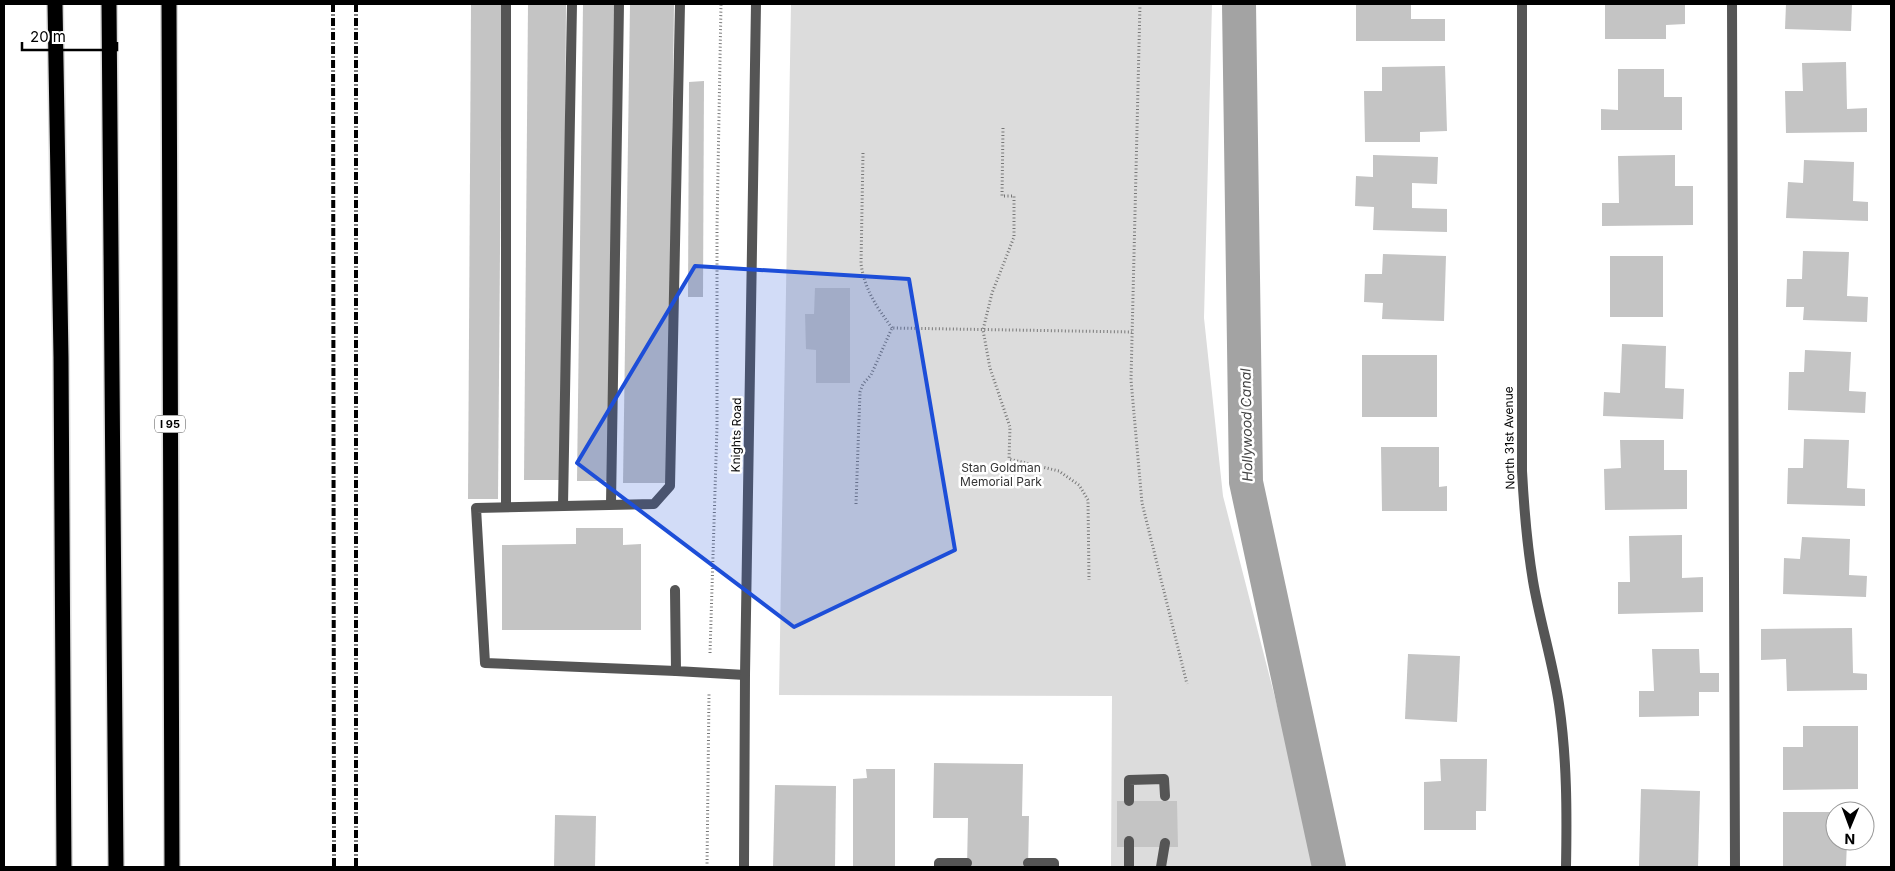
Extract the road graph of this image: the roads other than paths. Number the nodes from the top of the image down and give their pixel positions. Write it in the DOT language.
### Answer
graph roads {
  1 [pos="55,4"];
  2 [pos="109,4"];
  3 [pos="169,4"];
  4 [pos="506,4"];
  5 [pos="572,4"];
  6 [pos="619,4"];
  7 [pos="680,4"];
  8 [pos="756,4"];
  9 [pos="1522,4"];
  10 [pos="1732,4"];
  11 [pos="611,504"];
  12 [pos="564,506"];
  13 [pos="506,507"];
  14 [pos="675,590"];
  15 [pos="676,671"];
  16 [pos="745,675"];
  17 [pos="1164,796"];
  18 [pos="1129,801"];
  19 [pos="1129,841"];
  20 [pos="1165,843"];
  21 [pos="968,863"];
  22 [pos="1028,863"];
  23 [pos="64,867"];
  24 [pos="116,867"];
  25 [pos="172,867"];
  26 [pos="744,867"];
  27 [pos="940,867"];
  28 [pos="1054,867"];
  29 [pos="1129,867"];
  30 [pos="1161,867"];
  31 [pos="1566,867"];
  32 [pos="1735,867"];
  1 -- 23 [label="highway"];
  2 -- 24 [label="highway"];
  3 -- 25 [label="highway, I 95"];
  4 -- 13 [label="street"];
  5 -- 12 [label="street"];
  6 -- 11 [label="street"];
  7 -- 11 [label="street"];
  8 -- 16 [label="street, Knights Road"];
  9 -- 31 [label="street, North 31st Avenue"];
  10 -- 32 [label="street"];
  11 -- 12 [label="street"];
  12 -- 13 [label="street"];
  13 -- 15 [label="street"];
  14 -- 15 [label="street"];
  15 -- 16 [label="street"];
  16 -- 26 [label="street, Knights Road"];
  17 -- 18 [label="street"];
  19 -- 29 [label="street"];
  20 -- 30 [label="street"];
  21 -- 27 [label="street"];
  22 -- 28 [label="street"];
}
